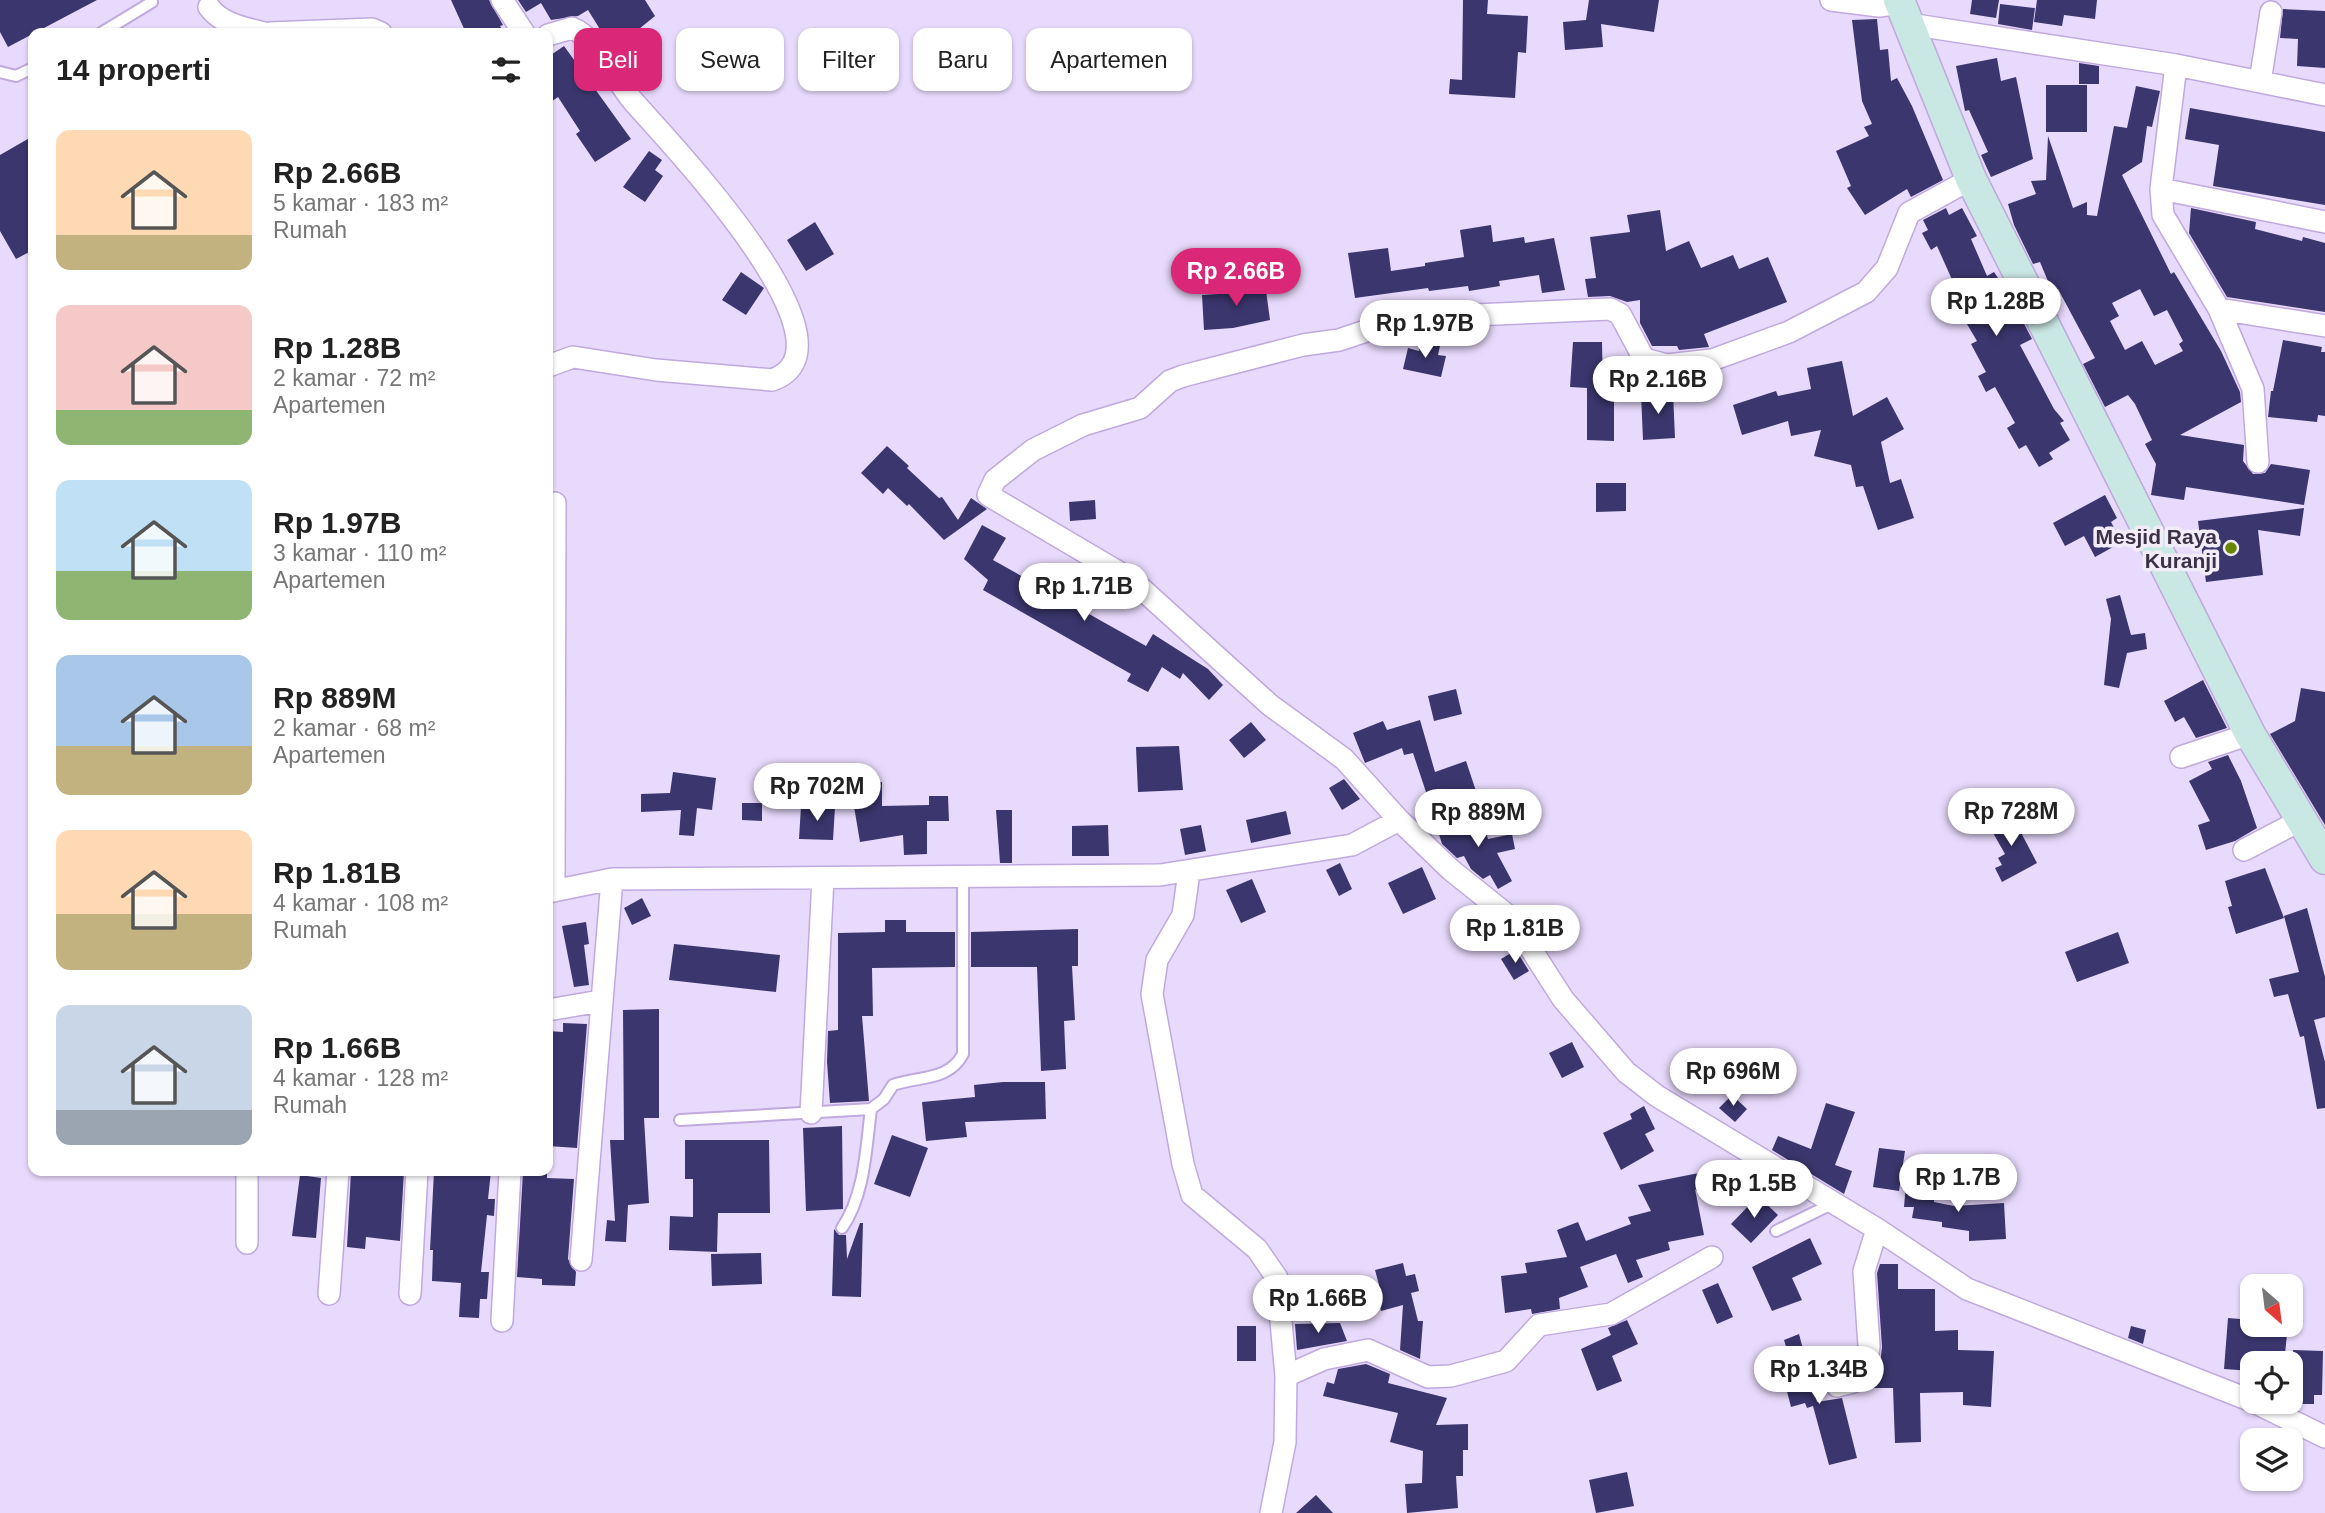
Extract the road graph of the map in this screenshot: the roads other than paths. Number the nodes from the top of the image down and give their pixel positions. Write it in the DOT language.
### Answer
graph roads {
  1 [pos="502,0"];
  2 [pos="1831,0"];
  3 [pos="152,2"];
  4 [pos="209,7"];
  5 [pos="1903,9"];
  6 [pos="2271,12"];
  7 [pos="109,28"];
  8 [pos="245,28"];
  9 [pos="521,28"];
  10 [pos="553,33"];
  11 [pos="2176,65"];
  12 [pos="28,70"];
  13 [pos="0,72"];
  14 [pos="2260,82"];
  15 [pos="2325,95"];
  16 [pos="1971,179"];
  17 [pos="2161,190"];
  18 [pos="2325,222"];
  19 [pos="2219,309"];
  20 [pos="2325,326"];
  21 [pos="553,364"];
  22 [pos="2258,461"];
  23 [pos="555,503"];
  24 [pos="553,558"];
  25 [pos="2250,734"];
  26 [pos="2181,757"];
  27 [pos="2303,818"];
  28 [pos="1399,820"];
  29 [pos="2244,850"];
  30 [pos="2325,859"];
  31 [pos="1189,872"];
  32 [pos="963,876"];
  33 [pos="823,878"];
  34 [pos="612,879"];
  35 [pos="553,892"];
  36 [pos="600,1002"];
  37 [pos="553,1009"];
  38 [pos="871,1109"];
  39 [pos="811,1113"];
  40 [pos="680,1120"];
  41 [pos="247,1176"];
  42 [pos="338,1176"];
  43 [pos="417,1176"];
  44 [pos="510,1176"];
  45 [pos="1834,1203"];
  46 [pos="842,1228"];
  47 [pos="1877,1229"];
  48 [pos="1776,1231"];
  49 [pos="247,1243"];
  50 [pos="1712,1257"];
  51 [pos="581,1260"];
  52 [pos="329,1294"];
  53 [pos="410,1294"];
  54 [pos="502,1321"];
  55 [pos="1286,1376"];
  56 [pos="1837,1386"];
  57 [pos="2240,1396"];
  58 [pos="2279,1414"];
  59 [pos="2325,1437"];
  60 [pos="1271,1513"];
  1 -- 9 [label="street"];
  2 -- 5 [label="street"];
  3 -- 7 [label="lane"];
  4 -- 8 [label="street"];
  5 -- 11 [label="street"];
  5 -- 16 [label="street"];
  6 -- 14 [label="street"];
  10 -- 21 [label="street"];
  11 -- 14 [label="street"];
  11 -- 17 [label="street"];
  12 -- 13 [label="lane"];
  14 -- 15 [label="street"];
  16 -- 25 [label="street"];
  16 -- 28 [label="street"];
  17 -- 18 [label="street"];
  17 -- 19 [label="street"];
  19 -- 20 [label="street"];
  19 -- 22 [label="street"];
  23 -- 24 [label="street"];
  25 -- 26 [label="street"];
  25 -- 27 [label="street"];
  27 -- 29 [label="street"];
  27 -- 30 [label="street"];
  28 -- 31 [label="street"];
  28 -- 45 [label="street"];
  31 -- 32 [label="street"];
  31 -- 55 [label="street"];
  32 -- 33 [label="street"];
  32 -- 38 [label="lane"];
  33 -- 34 [label="street"];
  33 -- 39 [label="street"];
  34 -- 35 [label="street"];
  34 -- 36 [label="street"];
  36 -- 37 [label="street"];
  36 -- 51 [label="street"];
  38 -- 39 [label="lane"];
  38 -- 46 [label="lane"];
  39 -- 40 [label="lane"];
  41 -- 49 [label="street"];
  42 -- 52 [label="street"];
  43 -- 53 [label="street"];
  44 -- 54 [label="street"];
  45 -- 47 [label="street"];
  45 -- 48 [label="lane"];
  47 -- 56 [label="street"];
  47 -- 57 [label="street"];
  50 -- 55 [label="street"];
  55 -- 60 [label="street"];
  58 -- 59 [label="street"];
}
